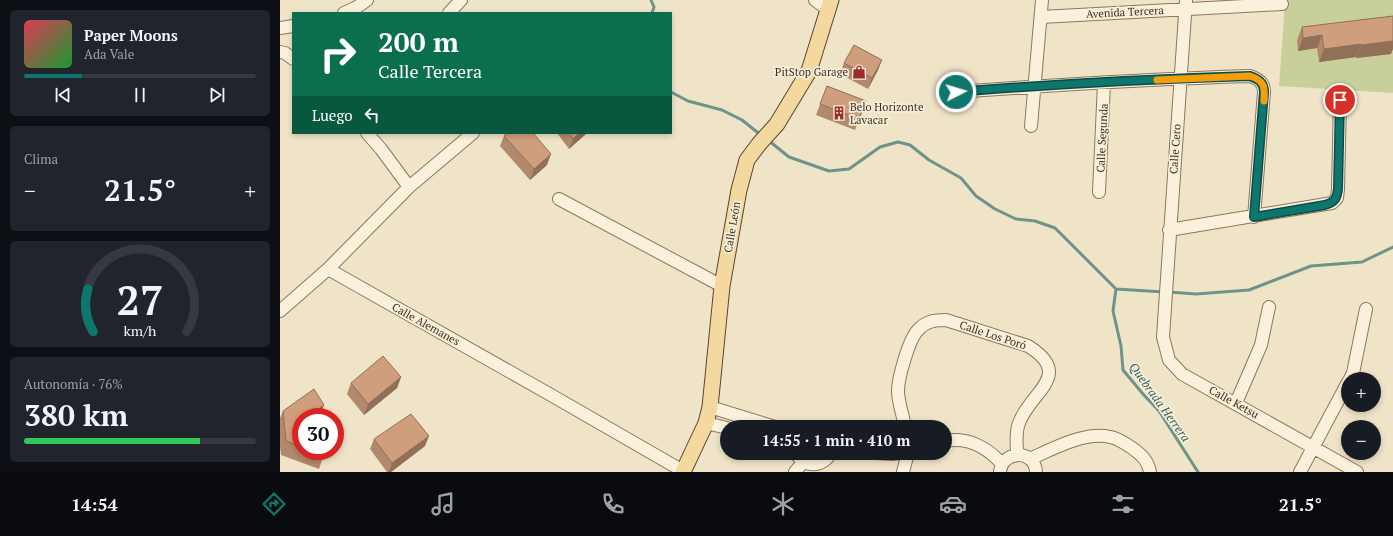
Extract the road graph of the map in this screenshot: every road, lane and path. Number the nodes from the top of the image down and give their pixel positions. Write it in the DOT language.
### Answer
graph roads {
  1 [pos="367,0"];
  2 [pos="461,0"];
  3 [pos="815,0"];
  4 [pos="1042,0"];
  5 [pos="1282,4"];
  6 [pos="830,5"];
  7 [pos="1186,5"];
  8 [pos="346,12"];
  9 [pos="450,12"];
  10 [pos="1041,17"];
  11 [pos="292,26"];
  12 [pos="280,28"];
  13 [pos="280,52"];
  14 [pos="292,58"];
  15 [pos="1180,78"];
  16 [pos="1104,83"];
  17 [pos="1035,86"];
  18 [pos="956,92"];
  19 [pos="1340,100"];
  20 [pos="1031,126"];
  21 [pos="368,134"];
  22 [pos="472,134"];
  23 [pos="409,187"];
  24 [pos="1099,192"];
  25 [pos="559,199"];
  26 [pos="1254,217"];
  27 [pos="1169,230"];
  28 [pos="328,269"];
  29 [pos="722,286"];
  30 [pos="1165,298"];
  31 [pos="1269,307"];
  32 [pos="1366,309"];
  33 [pos="280,311"];
  34 [pos="1353,372"];
  35 [pos="1341,395"];
  36 [pos="1236,403"];
  37 [pos="710,407"];
  38 [pos="752,420"];
  39 [pos="904,420"];
  40 [pos="706,423"];
  41 [pos="720,426"];
  42 [pos="952,440"];
  43 [pos="1313,447"];
  44 [pos="1017,454"];
  45 [pos="1030,459"];
  46 [pos="798,460"];
  47 [pos="803,460"];
  48 [pos="826,460"];
  49 [pos="906,460"];
  50 [pos="1001,468"];
  51 [pos="683,472"];
  52 [pos="794,472"];
  53 [pos="903,472"];
  54 [pos="1036,472"];
  55 [pos="1150,472"];
  56 [pos="1300,472"];
  57 [pos="1357,472"];
  1 -- 8 [label="street"];
  2 -- 9 [label="street"];
  3 -- 6 [label="street"];
  4 -- 10 [label="street"];
  5 -- 7 [label="street, Avenida Tercera"];
  6 -- 29 [label="main road, Calle León"];
  7 -- 10 [label="street, Avenida Tercera"];
  7 -- 15 [label="street, Calle Cero"];
  10 -- 17 [label="street"];
  11 -- 12 [label="street"];
  13 -- 14 [label="street"];
  15 -- 16 [label="street"];
  15 -- 26 [label="street"];
  15 -- 27 [label="street, Calle Cero"];
  16 -- 17 [label="street"];
  16 -- 24 [label="street, Calle Segunda"];
  17 -- 18 [label="street"];
  17 -- 20 [label="street"];
  19 -- 26 [label="street"];
  21 -- 23 [label="street"];
  22 -- 23 [label="street"];
  23 -- 28 [label="street"];
  25 -- 29 [label="street"];
  26 -- 27 [label="street"];
  27 -- 30 [label="street, Calle Cero"];
  28 -- 33 [label="street"];
  28 -- 51 [label="street, Calle Alemanes"];
  29 -- 37 [label="main road, Calle León"];
  30 -- 36 [label="street, Calle Ketsu"];
  31 -- 36 [label="street"];
  32 -- 34 [label="street"];
  35 -- 43 [label="street"];
  36 -- 43 [label="street, Calle Ketsu"];
  37 -- 38 [label="street"];
  37 -- 40 [label="main road, Calle León"];
  39 -- 44 [label="street, Calle Los Poró"];
  40 -- 41 [label="street"];
  40 -- 51 [label="main road, Calle León"];
  42 -- 50 [label="street"];
  43 -- 56 [label="street"];
  43 -- 57 [label="street, Calle Ketsu"];
  44 -- 45 [label="street"];
  44 -- 50 [label="street"];
  45 -- 54 [label="street"];
  45 -- 55 [label="street"];
  46 -- 52 [label="street"];
  47 -- 48 [label="street"];
  49 -- 53 [label="street"];
}
